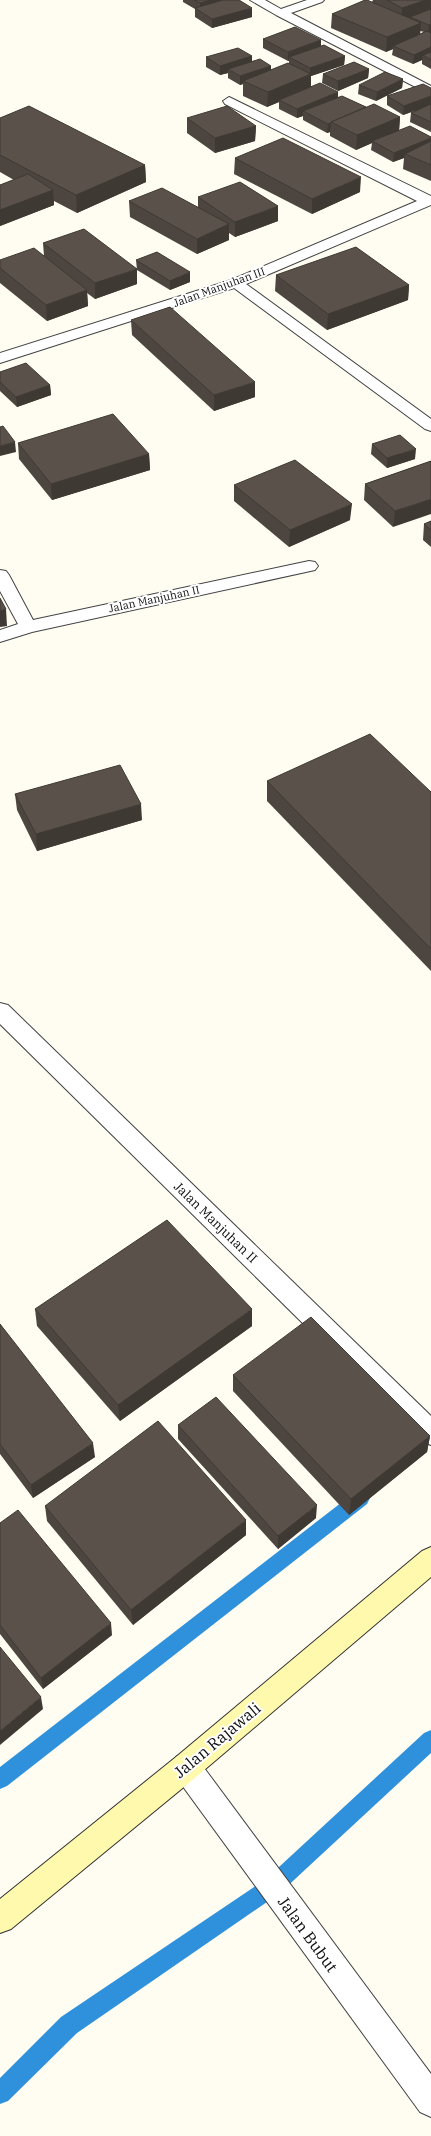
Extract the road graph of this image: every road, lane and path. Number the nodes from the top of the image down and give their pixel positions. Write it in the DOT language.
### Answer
graph roads {
  1 [pos="256,0"];
  2 [pos="318,0"];
  3 [pos="280,14"];
  4 [pos="431,91"];
  5 [pos="229,101"];
  6 [pos="430,200"];
  7 [pos="236,283"];
  8 [pos="0,358"];
  9 [pos="431,426"];
  10 [pos="309,566"];
  11 [pos="0,575"];
  12 [pos="28,627"];
  13 [pos="0,636"];
  14 [pos="0,1011"];
  15 [pos="431,1433"];
  16 [pos="431,1560"];
  17 [pos="186,1767"];
  18 [pos="0,1918"];
  19 [pos="431,2101"];
  1 -- 3 [label="street"];
  2 -- 3 [label="street"];
  3 -- 4 [label="street"];
  5 -- 6 [label="street"];
  6 -- 7 [label="street, Jalan Manjuhan III"];
  7 -- 8 [label="street, Jalan Manjuhan III"];
  7 -- 9 [label="street"];
  10 -- 12 [label="street, Jalan Manjuhan II"];
  11 -- 12 [label="street"];
  12 -- 13 [label="street, Jalan Manjuhan II"];
  14 -- 15 [label="street, Jalan Manjuhan II"];
  16 -- 17 [label="main road, Jalan Rajawali"];
  17 -- 18 [label="main road, Jalan Rajawali"];
  17 -- 19 [label="street, Jalan Bubut"];
}
